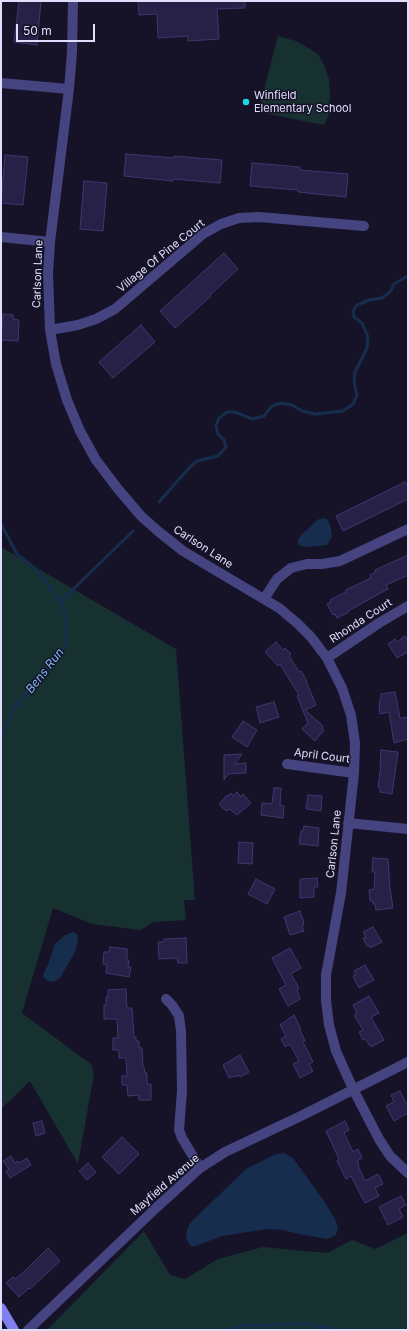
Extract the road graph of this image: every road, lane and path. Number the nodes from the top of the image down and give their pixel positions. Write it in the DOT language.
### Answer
graph roads {
  1 [pos="73,1"];
  2 [pos="1,83"];
  3 [pos="69,90"];
  4 [pos="364,226"];
  5 [pos="1,237"];
  6 [pos="50,242"];
  7 [pos="50,330"];
  8 [pos="408,528"];
  9 [pos="264,599"];
  10 [pos="408,606"];
  11 [pos="327,658"];
  12 [pos="287,764"];
  13 [pos="354,772"];
  14 [pos="348,823"];
  15 [pos="408,829"];
  16 [pos="166,999"];
  17 [pos="408,1062"];
  18 [pos="353,1090"];
  19 [pos="200,1168"];
  20 [pos="408,1173"];
  21 [pos="1,1308"];
  22 [pos="14,1330"];
  23 [pos="28,1330"];
  1 -- 3 [label="street, Carlson Lane"];
  2 -- 3 [label="street"];
  3 -- 6 [label="street, Carlson Lane"];
  4 -- 7 [label="street, Village Of Pine Court"];
  5 -- 6 [label="street"];
  6 -- 7 [label="street, Carlson Lane"];
  7 -- 9 [label="street, Carlson Lane"];
  8 -- 9 [label="street"];
  9 -- 11 [label="street, Carlson Lane"];
  10 -- 11 [label="street, Rhonda Court"];
  11 -- 13 [label="street, Carlson Lane"];
  12 -- 13 [label="street, April Court"];
  13 -- 14 [label="street, Carlson Lane"];
  14 -- 15 [label="street"];
  14 -- 18 [label="street, Carlson Lane"];
  16 -- 19 [label="street"];
  17 -- 18 [label="street, Mayfield Avenue"];
  18 -- 19 [label="street, Mayfield Avenue"];
  18 -- 20 [label="street, Carlson Lane"];
  19 -- 23 [label="street, Mayfield Avenue"];
  21 -- 22 [label="main road"];
}
